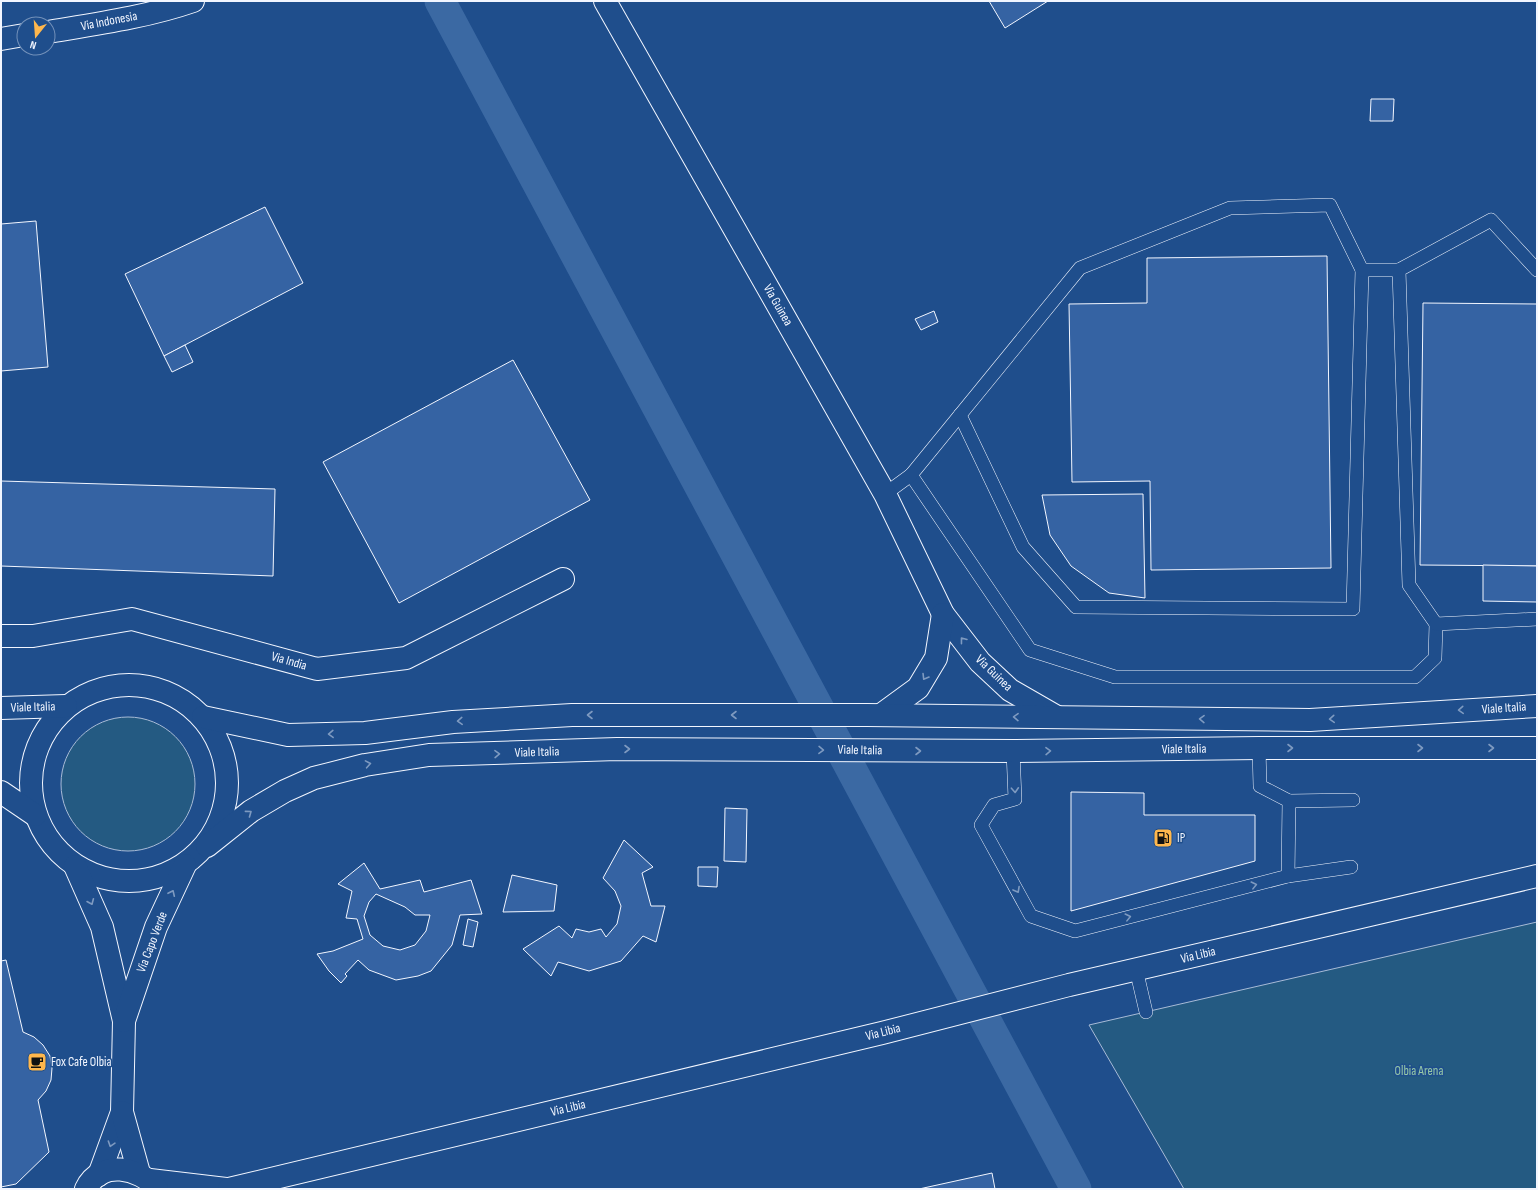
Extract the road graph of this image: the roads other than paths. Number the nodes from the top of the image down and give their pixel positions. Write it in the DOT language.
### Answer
graph roads {
  1 [pos="193,1"];
  2 [pos="605,1"];
  3 [pos="56,31"];
  4 [pos="16,36"];
  5 [pos="1,39"];
  6 [pos="1362,270"];
  7 [pos="1399,270"];
  8 [pos="1537,270"];
  9 [pos="960,415"];
  10 [pos="911,476"];
  11 [pos="885,494"];
  12 [pos="563,579"];
  13 [pos="943,614"];
  14 [pos="1537,619"];
  15 [pos="1436,624"];
  16 [pos="1,636"];
  17 [pos="66,706"];
  18 [pos="1537,706"];
  19 [pos="1,708"];
  20 [pos="874,715"];
  21 [pos="203,717"];
  22 [pos="1057,718"];
  23 [pos="1259,748"];
  24 [pos="1537,748"];
  25 [pos="1013,751"];
  26 [pos="1,792"];
  27 [pos="1353,800"];
  28 [pos="1289,801"];
  29 [pos="35,815"];
  30 [pos="206,846"];
  31 [pos="185,865"];
  32 [pos="75,866"];
  33 [pos="1351,867"];
  34 [pos="1288,876"];
  35 [pos="1537,876"];
  36 [pos="1136,969"];
  37 [pos="1146,1012"];
  38 [pos="124,1022"];
  39 [pos="122,1112"];
  40 [pos="149,1181"];
  41 [pos="92,1182"];
  42 [pos="228,1189"];
  1 -- 3 [label="street, Via Indonesia"];
  2 -- 11 [label="street, Via Guinea"];
  4 -- 5 [label="street"];
  6 -- 7 [label="lane"];
  6 -- 9 [label="lane"];
  6 -- 9 [label="lane"];
  7 -- 8 [label="lane"];
  7 -- 15 [label="lane"];
  9 -- 10 [label="lane"];
  10 -- 11 [label="lane"];
  10 -- 15 [label="lane"];
  11 -- 13 [label="street, Via Guinea"];
  12 -- 16 [label="street, Via India"];
  13 -- 20 [label="street, one-way"];
  22 -- 13 [label="street, Via Guinea, one-way"];
  14 -- 15 [label="lane"];
  17 -- 19 [label="street, Viale Italia"];
  17 -- 21 [label="street"];
  17 -- 29 [label="street"];
  18 -- 22 [label="street, Viale Italia, one-way"];
  20 -- 21 [label="street, Viale Italia, one-way"];
  22 -- 20 [label="street, Viale Italia, one-way"];
  21 -- 30 [label="street"];
  23 -- 24 [label="street, Viale Italia, one-way"];
  25 -- 23 [label="street, Viale Italia, one-way"];
  23 -- 28 [label="lane"];
  30 -- 25 [label="street, Viale Italia, one-way"];
  25 -- 34 [label="lane, one-way"];
  26 -- 29 [label="street"];
  27 -- 28 [label="lane"];
  28 -- 34 [label="lane"];
  29 -- 32 [label="street"];
  30 -- 31 [label="street"];
  31 -- 32 [label="street"];
  38 -- 31 [label="street, Via Capo Verde, one-way"];
  32 -- 38 [label="street, Via Capo Verde, one-way"];
  33 -- 34 [label="lane"];
  35 -- 36 [label="street, Via Libia"];
  36 -- 37 [label="lane"];
  36 -- 42 [label="street, Via Libia"];
  38 -- 39 [label="street, Via Capo Verde"];
  39 -- 40 [label="street, Via Capo Verde"];
  39 -- 41 [label="street, Via Capo Verde, one-way"];
  40 -- 41 [label="street, Via Libia"];
  40 -- 42 [label="street, Via Libia"];
}
